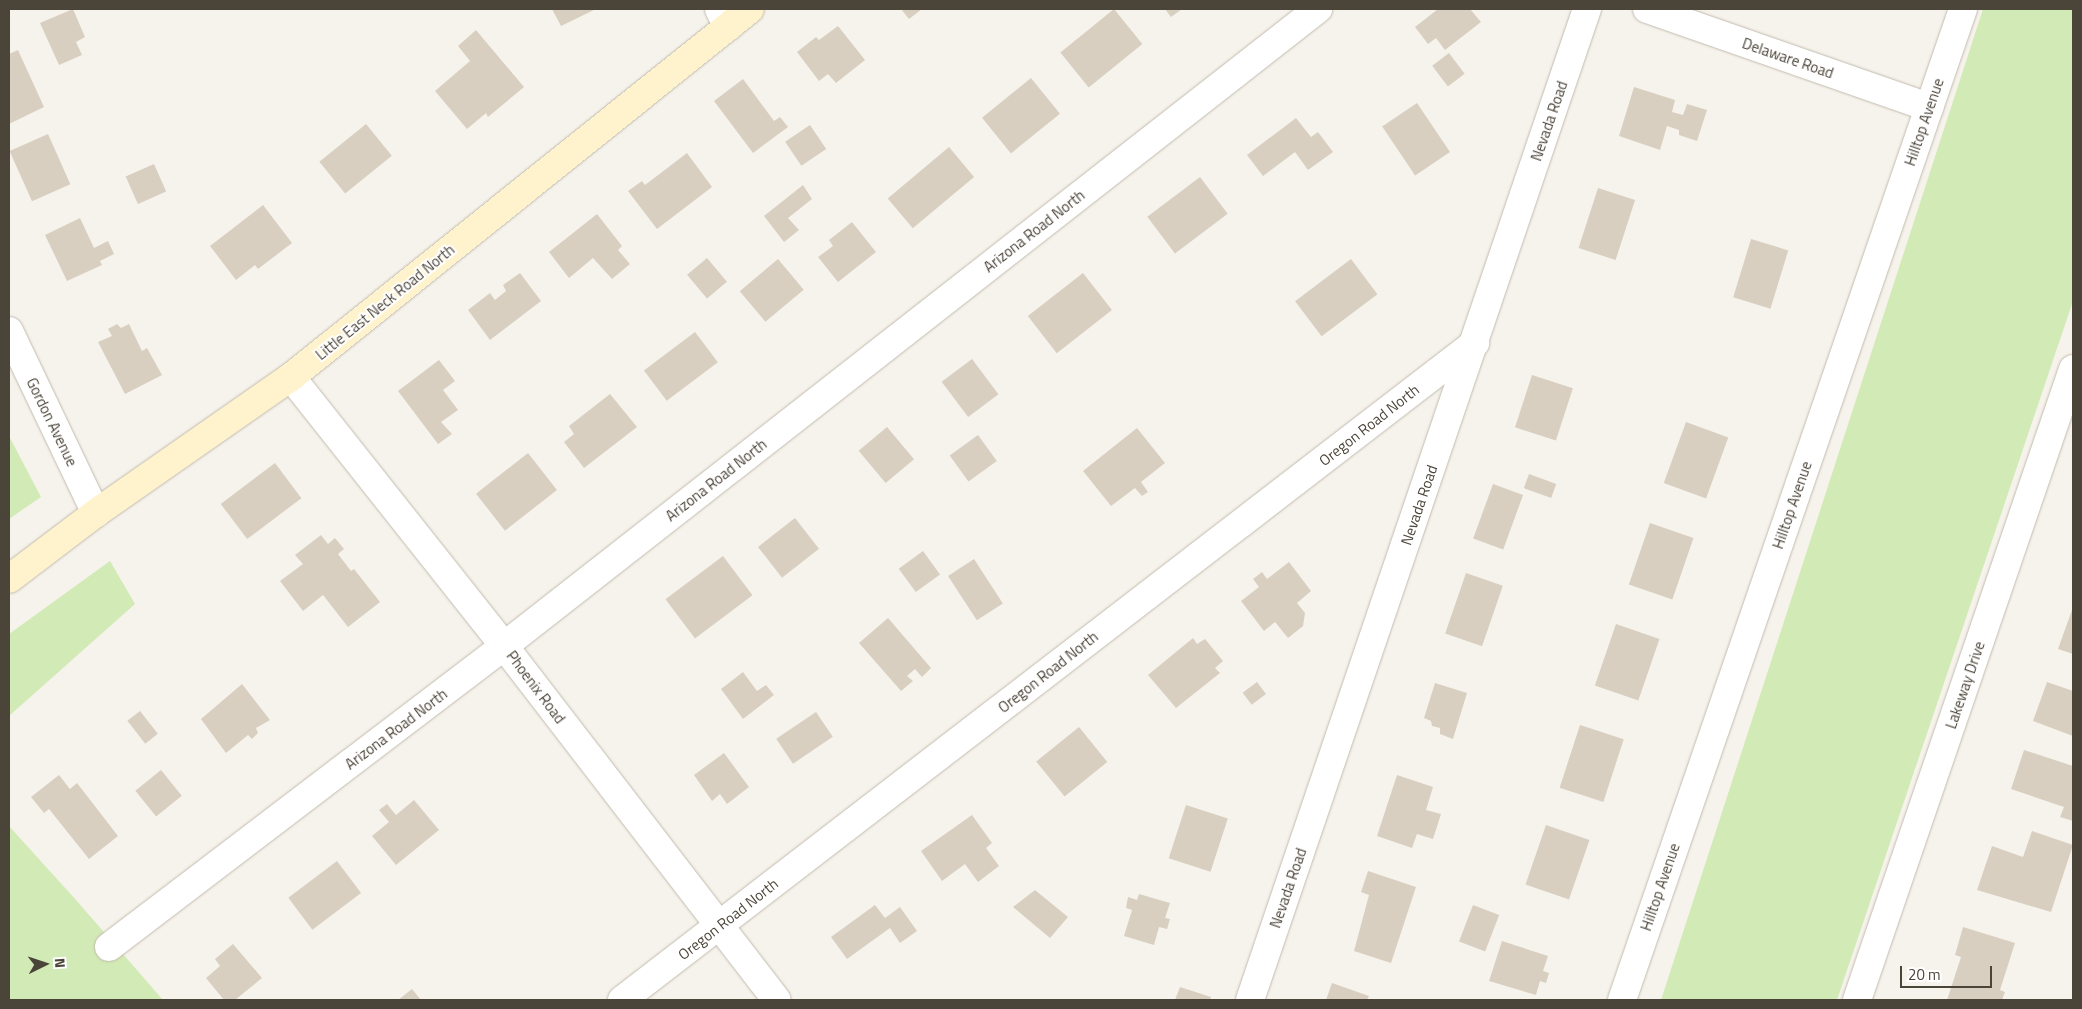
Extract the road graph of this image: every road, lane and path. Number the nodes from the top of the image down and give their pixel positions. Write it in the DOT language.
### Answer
graph roads {
  1 [pos="750,9"];
  2 [pos="1318,9"];
  3 [pos="1587,9"];
  4 [pos="1647,9"];
  5 [pos="1963,9"];
  6 [pos="723,18"];
  7 [pos="1929,107"];
  8 [pos="9,331"];
  9 [pos="1475,343"];
  10 [pos="2073,369"];
  11 [pos="291,377"];
  12 [pos="96,513"];
  13 [pos="9,579"];
  14 [pos="504,646"];
  15 [pos="719,926"];
  16 [pos="109,947"];
  17 [pos="622,1000"];
  18 [pos="777,1000"];
  19 [pos="1250,1000"];
  20 [pos="1622,1000"];
  21 [pos="1857,1000"];
  1 -- 6 [label="main road, Little East Neck Road North"];
  2 -- 14 [label="street, Arizona Road North"];
  3 -- 9 [label="street, Nevada Road"];
  4 -- 7 [label="street, Delaware Road"];
  5 -- 7 [label="street, Hilltop Avenue"];
  6 -- 11 [label="main road, Little East Neck Road North"];
  7 -- 20 [label="street, Hilltop Avenue"];
  8 -- 12 [label="street, Gordon Avenue"];
  9 -- 15 [label="street, Oregon Road North"];
  9 -- 19 [label="street, Nevada Road"];
  10 -- 21 [label="street, Lakeway Drive"];
  11 -- 12 [label="main road, Little East Neck Road North"];
  11 -- 14 [label="street, Phoenix Road"];
  12 -- 13 [label="main road, Little East Neck Road North"];
  14 -- 15 [label="street, Phoenix Road"];
  14 -- 16 [label="street, Arizona Road North"];
  15 -- 17 [label="street, Oregon Road North"];
  15 -- 18 [label="street, Phoenix Road"];
}
